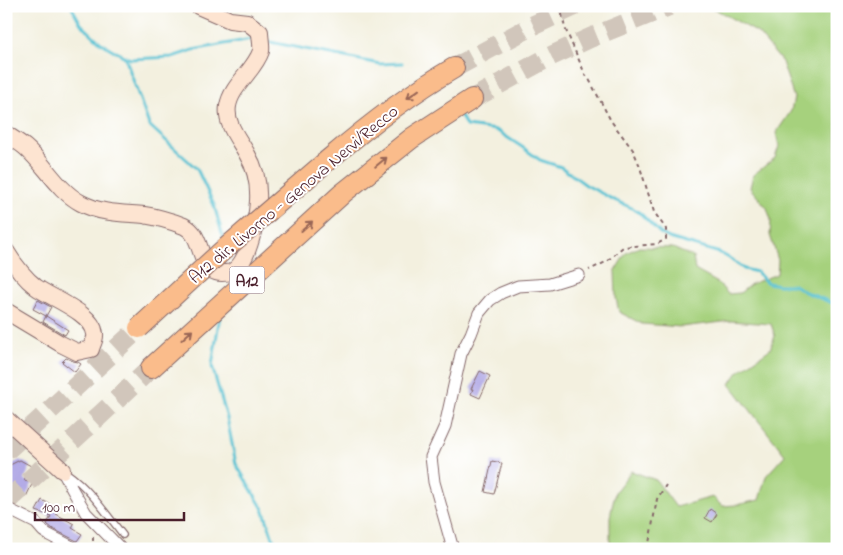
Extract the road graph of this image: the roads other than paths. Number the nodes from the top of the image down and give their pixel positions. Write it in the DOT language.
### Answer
graph roads {
  1 [pos="198,6"];
  2 [pos="454,68"];
  3 [pos="472,99"];
  4 [pos="6,134"];
  5 [pos="6,250"];
  6 [pos="579,275"];
  7 [pos="6,311"];
  8 [pos="139,328"];
  9 [pos="151,368"];
  10 [pos="6,418"];
  11 [pos="62,470"];
  12 [pos="6,508"];
  13 [pos="123,535"];
  14 [pos="76,549"];
  15 [pos="122,549"];
  16 [pos="454,549"];
  1 -- 4 [label="street"];
  2 -- 8 [label="highway, A12 dir. Livorno - Genova Nervi/Recco / A12, one-way, bridge"];
  9 -- 3 [label="highway, A12, one-way"];
  5 -- 7 [label="street"];
  6 -- 16 [label="street"];
  10 -- 11 [label="street"];
  11 -- 13 [label="lane"];
  11 -- 15 [label="street"];
  12 -- 14 [label="street"];
}
